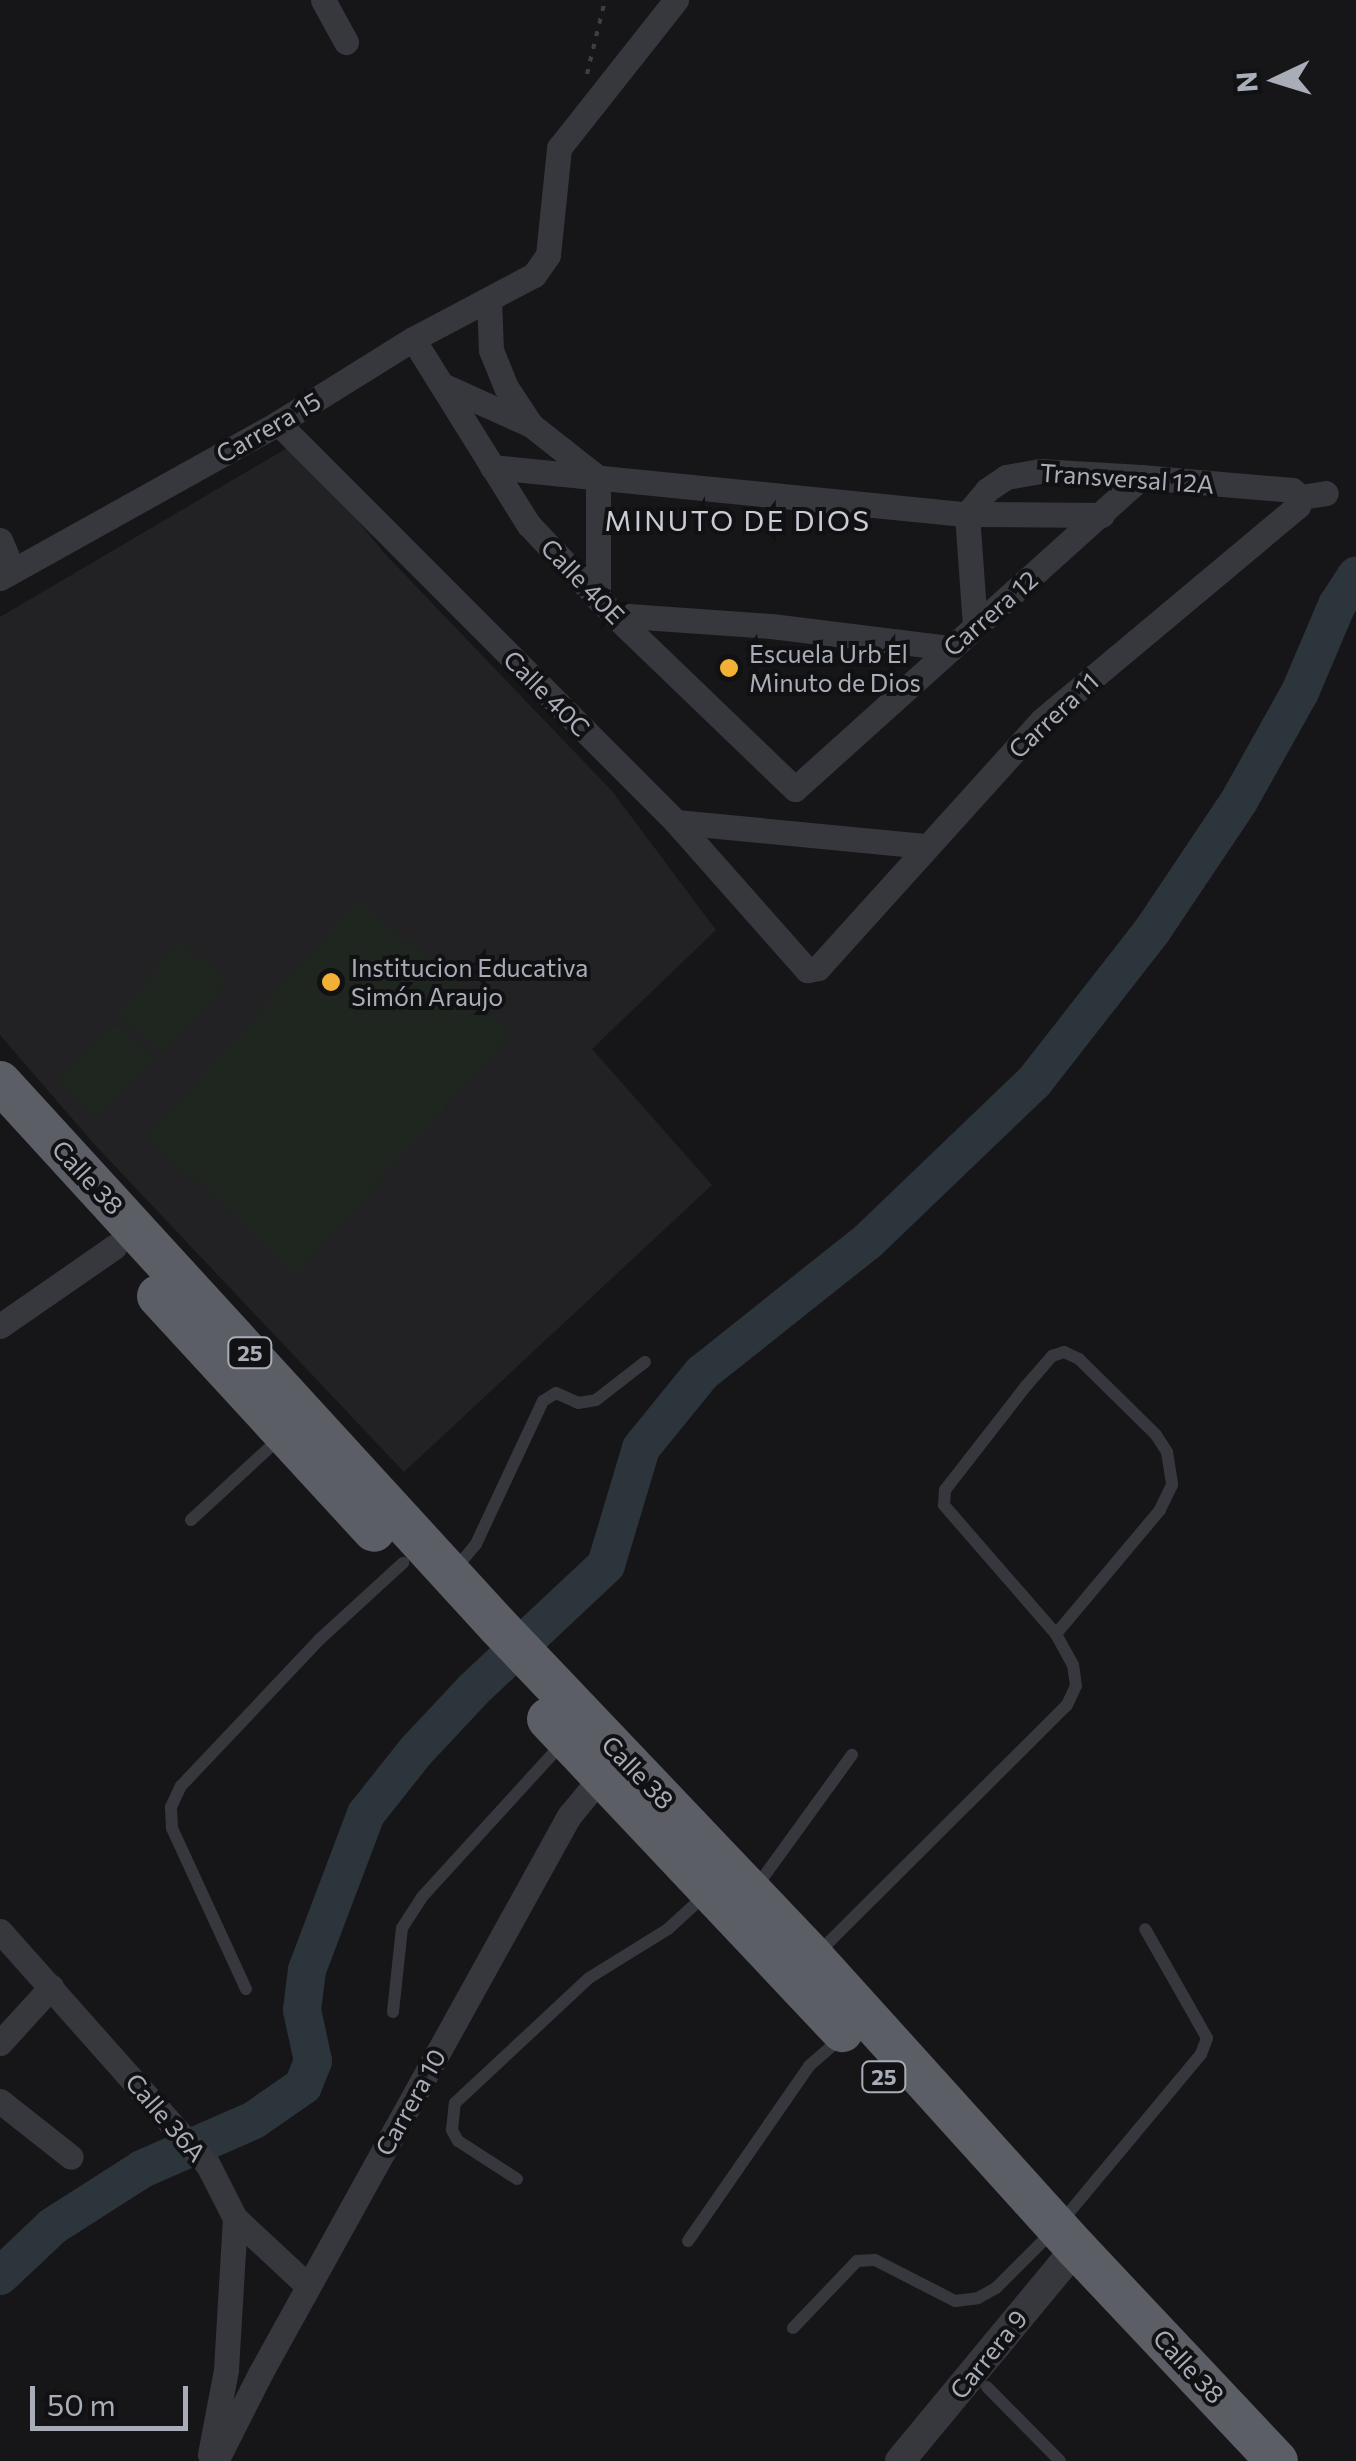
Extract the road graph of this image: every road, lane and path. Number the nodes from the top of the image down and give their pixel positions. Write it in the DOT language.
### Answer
graph roads {
  1 [pos="324,0"];
  2 [pos="676,0"];
  3 [pos="346,42"];
  4 [pos="488,299"];
  5 [pos="412,340"];
  6 [pos="442,385"];
  7 [pos="278,423"];
  8 [pos="532,426"];
  9 [pos="492,467"];
  10 [pos="1140,477"];
  11 [pos="598,478"];
  12 [pos="1313,495"];
  13 [pos="967,514"];
  14 [pos="1102,516"];
  15 [pos="0,540"];
  16 [pos="7,574"];
  17 [pos="606,607"];
  18 [pos="975,626"];
  19 [pos="949,648"];
  20 [pos="795,789"];
  21 [pos="676,822"];
  22 [pos="926,846"];
  23 [pos="806,970"];
  24 [pos="0,1082"];
  25 [pos="0,1125"];
  26 [pos="114,1247"];
  27 [pos="0,1326"];
  28 [pos="645,1362"];
  29 [pos="295,1424"];
  30 [pos="192,1520"];
  31 [pos="403,1562"];
  32 [pos="451,1574"];
  33 [pos="487,1634"];
  34 [pos="1056,1634"];
  35 [pos="576,1729"];
  36 [pos="852,1755"];
  37 [pos="611,1765"];
  38 [pos="709,1892"];
  39 [pos="752,1892"];
  40 [pos="1145,1929"];
  41 [pos="0,1932"];
  42 [pos="813,1957"];
  43 [pos="52,1987"];
  44 [pos="246,1989"];
  45 [pos="393,2012"];
  46 [pos="845,2034"];
  47 [pos="0,2044"];
  48 [pos="0,2100"];
  49 [pos="72,2158"];
  50 [pos="517,2179"];
  51 [pos="235,2218"];
  52 [pos="688,2241"];
  53 [pos="1065,2256"];
  54 [pos="308,2286"];
  55 [pos="793,2328"];
  56 [pos="986,2387"];
  57 [pos="213,2461"];
  58 [pos="900,2461"];
  59 [pos="927,2461"];
  60 [pos="1060,2461"];
  61 [pos="1240,2461"];
  62 [pos="1277,2461"];
  1 -- 3 [label="street"];
  2 -- 4 [label="street, Carrera 15"];
  4 -- 5 [label="street, Carrera 15"];
  4 -- 8 [label="street"];
  5 -- 6 [label="street, Calle 40E"];
  5 -- 7 [label="street, Carrera 15"];
  6 -- 8 [label="street"];
  6 -- 9 [label="street, Calle 40E"];
  7 -- 16 [label="street, Carrera 15"];
  7 -- 21 [label="street, Calle 40C"];
  8 -- 11 [label="street"];
  9 -- 11 [label="street, Transversal 12A"];
  9 -- 17 [label="street, Calle 40E"];
  10 -- 12 [label="street, Transversal 12A"];
  10 -- 13 [label="street, Transversal 12A"];
  10 -- 14 [label="street, Carrera 12"];
  11 -- 13 [label="street, Transversal 12A"];
  11 -- 17 [label="street"];
  12 -- 22 [label="street, Carrera 11"];
  13 -- 14 [label="street, Transversal 12A"];
  13 -- 18 [label="street"];
  14 -- 18 [label="street, Carrera 12"];
  15 -- 16 [label="street"];
  17 -- 19 [label="street"];
  17 -- 20 [label="street, Calle 40E"];
  18 -- 19 [label="street, Carrera 12"];
  19 -- 20 [label="street, Carrera 12"];
  21 -- 22 [label="street"];
  21 -- 23 [label="street, Calle 40C"];
  22 -- 23 [label="street, Carrera 11"];
  24 -- 29 [label="highway, Calle 38 / 25"];
  25 -- 26 [label="highway, Calle 38 / 25"];
  26 -- 27 [label="street"];
  26 -- 29 [label="highway, Calle 38 / 25"];
  28 -- 32 [label="lane"];
  29 -- 30 [label="lane"];
  29 -- 31 [label="highway, Calle 38 / 25"];
  29 -- 32 [label="highway, Calle 38 / 25"];
  31 -- 33 [label="highway, Calle 38 / 25"];
  31 -- 44 [label="lane"];
  32 -- 33 [label="highway, Calle 38 / 25"];
  33 -- 35 [label="highway, Calle 38 / 25"];
  34 -- 34 [label="lane"];
  34 -- 42 [label="lane"];
  35 -- 37 [label="highway, Calle 38 / 25"];
  35 -- 45 [label="lane"];
  36 -- 39 [label="lane"];
  37 -- 38 [label="highway, Calle 38 / 25"];
  37 -- 39 [label="highway, Calle 38 / 25"];
  37 -- 54 [label="street, Carrera 10"];
  38 -- 46 [label="highway, Calle 38 / 25"];
  38 -- 50 [label="lane"];
  39 -- 42 [label="highway, Calle 38 / 25"];
  40 -- 53 [label="lane"];
  41 -- 43 [label="street, Calle 36A"];
  42 -- 53 [label="highway, Calle 38 / 25"];
  43 -- 47 [label="street"];
  43 -- 51 [label="street, Calle 36A"];
  46 -- 52 [label="lane"];
  46 -- 53 [label="highway, Calle 38 / 25"];
  48 -- 49 [label="street"];
  51 -- 54 [label="street"];
  51 -- 57 [label="street"];
  53 -- 55 [label="lane"];
  53 -- 56 [label="street, Carrera 9"];
  53 -- 58 [label="street, Carrera 9"];
  53 -- 61 [label="highway, Calle 38 / 25"];
  53 -- 62 [label="highway, Calle 38 / 25"];
  54 -- 57 [label="street, Carrera 10"];
  56 -- 59 [label="street, Carrera 9"];
  56 -- 60 [label="lane"];
}
